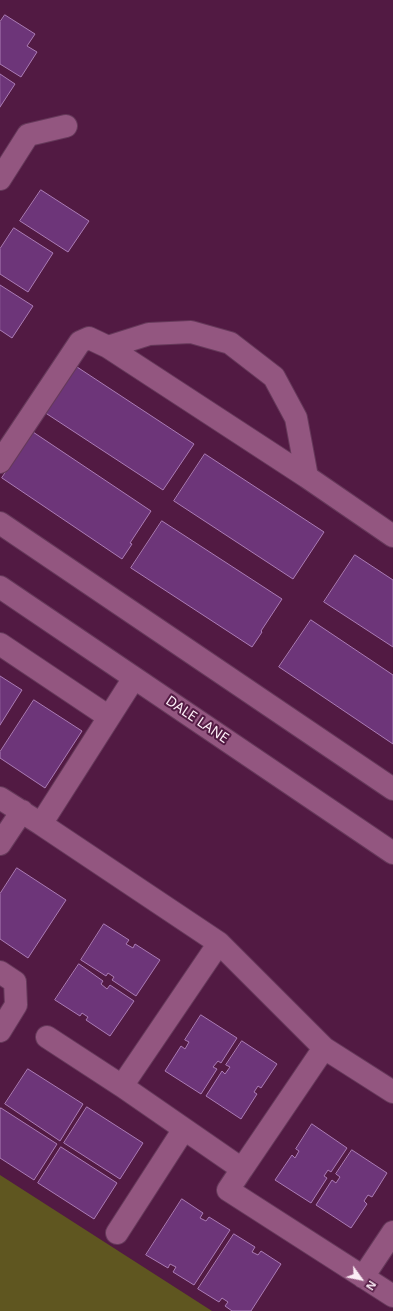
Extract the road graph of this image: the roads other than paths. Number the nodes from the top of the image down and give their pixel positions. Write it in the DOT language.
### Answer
graph roads {
  1 [pos="66,126"];
  2 [pos="0,179"];
  3 [pos="108,347"];
  4 [pos="0,462"];
  5 [pos="307,477"];
  6 [pos="0,523"];
  7 [pos="393,536"];
  8 [pos="0,587"];
  9 [pos="0,644"];
  10 [pos="134,678"];
  11 [pos="109,717"];
  12 [pos="393,789"];
  13 [pos="0,798"];
  14 [pos="22,811"];
  15 [pos="41,824"];
  16 [pos="0,844"];
  17 [pos="393,853"];
  18 [pos="219,943"];
  19 [pos="0,972"];
  20 [pos="0,1031"];
  21 [pos="46,1037"];
  22 [pos="324,1048"];
  23 [pos="122,1086"];
  24 [pos="393,1092"];
  25 [pos="184,1129"];
  26 [pos="242,1169"];
  27 [pos="393,1232"];
  28 [pos="117,1233"];
  29 [pos="363,1277"];
  30 [pos="393,1296"];
  1 -- 2 [label="street"];
  3 -- 4 [label="street"];
  3 -- 5 [label="street"];
  3 -- 5 [label="street"];
  5 -- 7 [label="street"];
  6 -- 12 [label="street"];
  8 -- 10 [label="street, DALE LANE"];
  9 -- 11 [label="street"];
  10 -- 11 [label="street"];
  10 -- 17 [label="street, DALE LANE"];
  11 -- 15 [label="street"];
  13 -- 14 [label="street"];
  14 -- 15 [label="street"];
  14 -- 16 [label="street"];
  15 -- 18 [label="street"];
  18 -- 22 [label="street"];
  18 -- 23 [label="street"];
  19 -- 20 [label="street"];
  21 -- 23 [label="street"];
  22 -- 24 [label="street"];
  22 -- 26 [label="street"];
  23 -- 25 [label="street"];
  25 -- 26 [label="street"];
  25 -- 28 [label="street"];
  26 -- 29 [label="street"];
  27 -- 29 [label="street"];
  29 -- 30 [label="street"];
}
